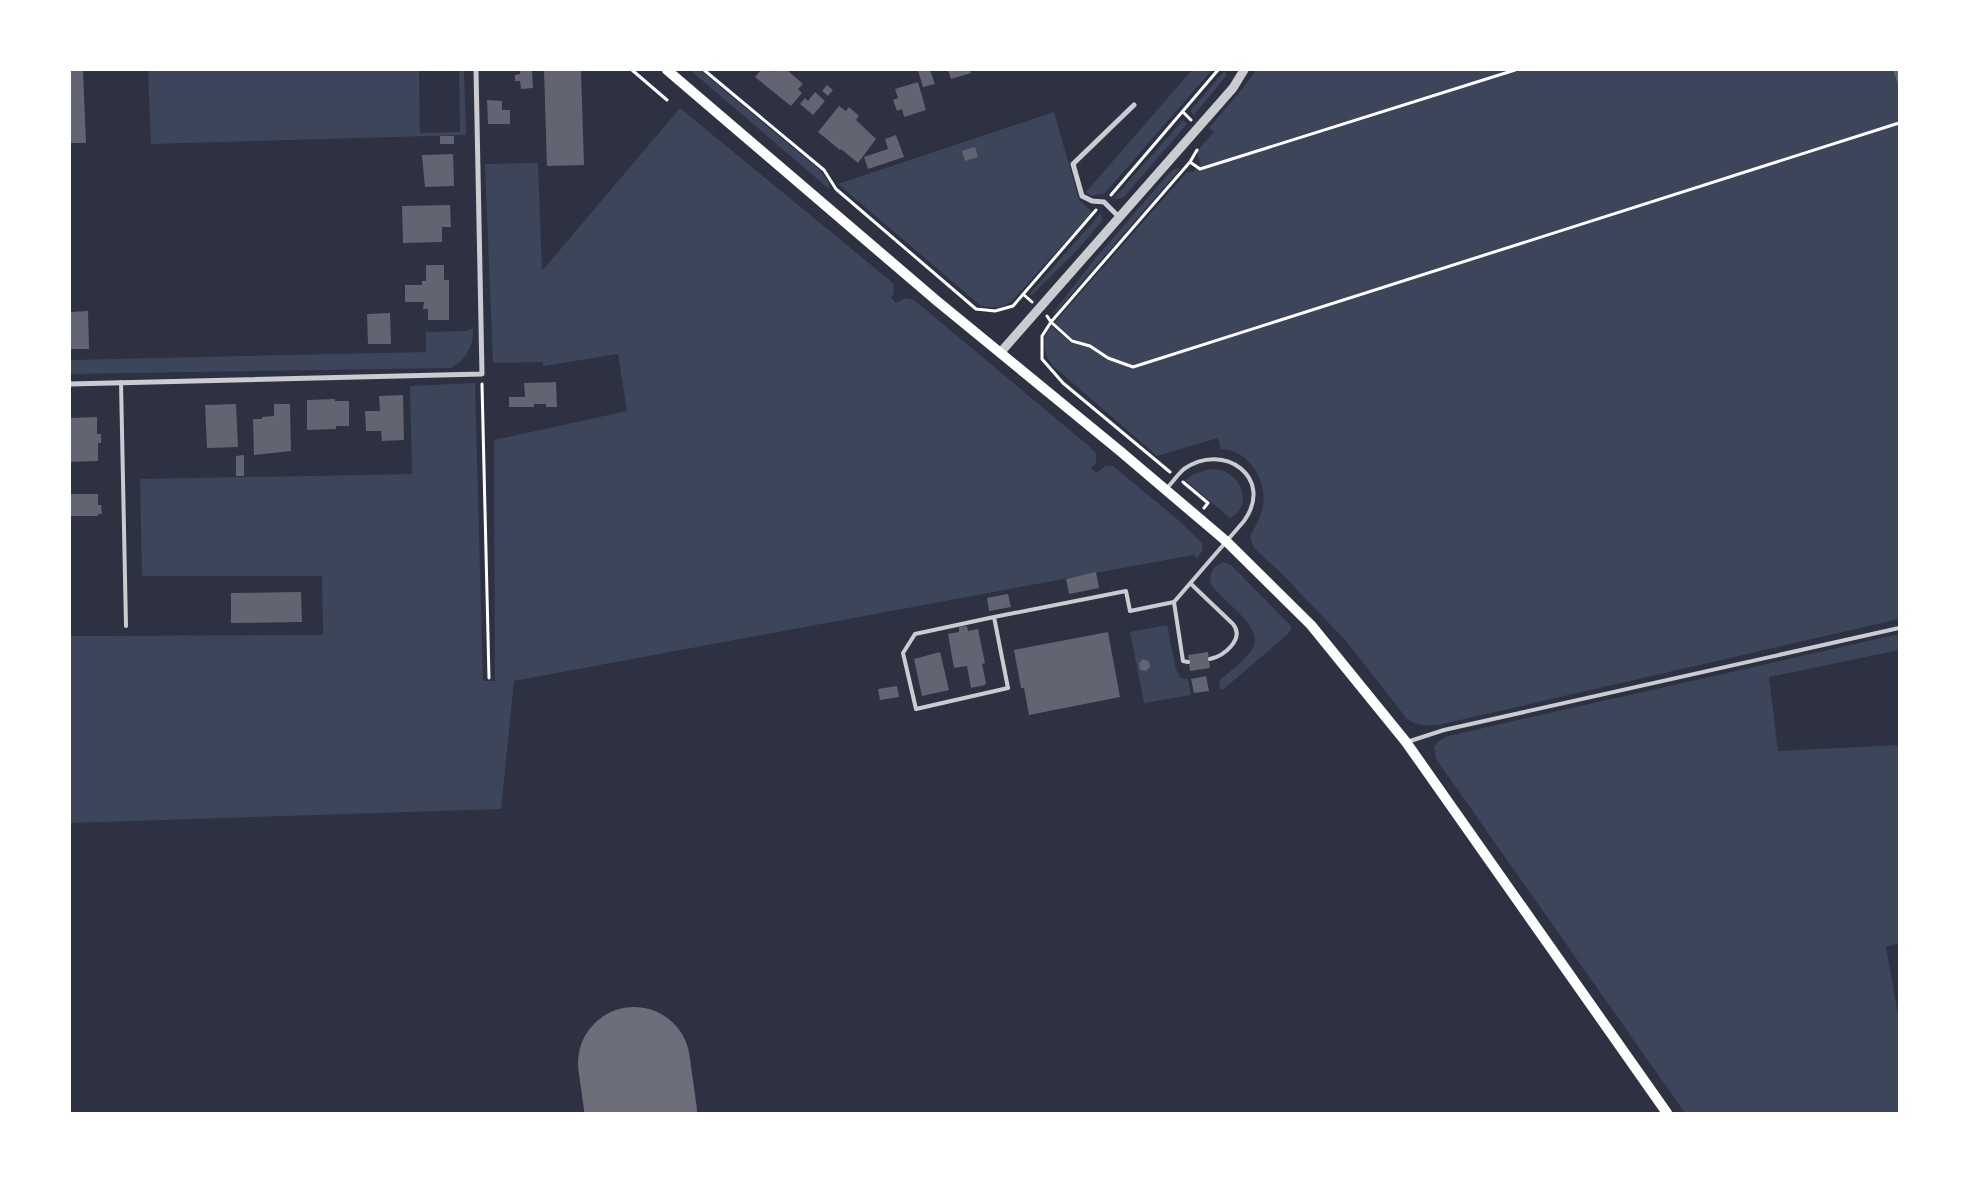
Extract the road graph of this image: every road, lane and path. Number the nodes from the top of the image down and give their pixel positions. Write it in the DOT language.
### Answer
graph roads {
  1 [pos="476,70"];
  2 [pos="632,70"];
  3 [pos="667,70"];
  4 [pos="704,70"];
  5 [pos="1218,70"];
  6 [pos="1244,70"];
  7 [pos="1515,70"];
  8 [pos="667,100"];
  9 [pos="1134,105"];
  10 [pos="1899,123"];
  11 [pos="1104,202"];
  12 [pos="1119,217"];
  13 [pos="1051,322"];
  14 [pos="1000,353"];
  15 [pos="482,374"];
  16 [pos="121,382"];
  17 [pos="70,384"];
  18 [pos="1177,477"];
  19 [pos="1166,490"];
  20 [pos="1197,517"];
  21 [pos="1226,541"];
  22 [pos="1190,584"];
  23 [pos="1174,602"];
  24 [pos="994,618"];
  25 [pos="126,626"];
  26 [pos="1899,628"];
  27 [pos="1210,659"];
  28 [pos="1188,662"];
  29 [pos="490,678"];
  30 [pos="1406,742"];
  31 [pos="1668,1113"];
  1 -- 15 [label="street"];
  2 -- 8 [label="path"];
  3 -- 14 [label="main road"];
  4 -- 11 [label="path"];
  5 -- 11 [label="path"];
  6 -- 12 [label="street"];
  7 -- 13 [label="path"];
  9 -- 11 [label="street"];
  10 -- 13 [label="path"];
  11 -- 12 [label="street"];
  12 -- 14 [label="street"];
  13 -- 18 [label="path"];
  14 -- 19 [label="main road"];
  15 -- 16 [label="street"];
  15 -- 29 [label="path"];
  16 -- 17 [label="street"];
  16 -- 25 [label="lane"];
  18 -- 19 [label="lane"];
  18 -- 20 [label="path"];
  18 -- 21 [label="lane"];
  19 -- 20 [label="main road"];
  20 -- 21 [label="main road"];
  21 -- 22 [label="lane"];
  21 -- 30 [label="main road"];
  22 -- 23 [label="lane"];
  22 -- 27 [label="lane"];
  23 -- 24 [label="lane"];
  23 -- 28 [label="lane"];
  24 -- 24 [label="lane"];
  26 -- 30 [label="lane"];
  30 -- 31 [label="main road"];
}
